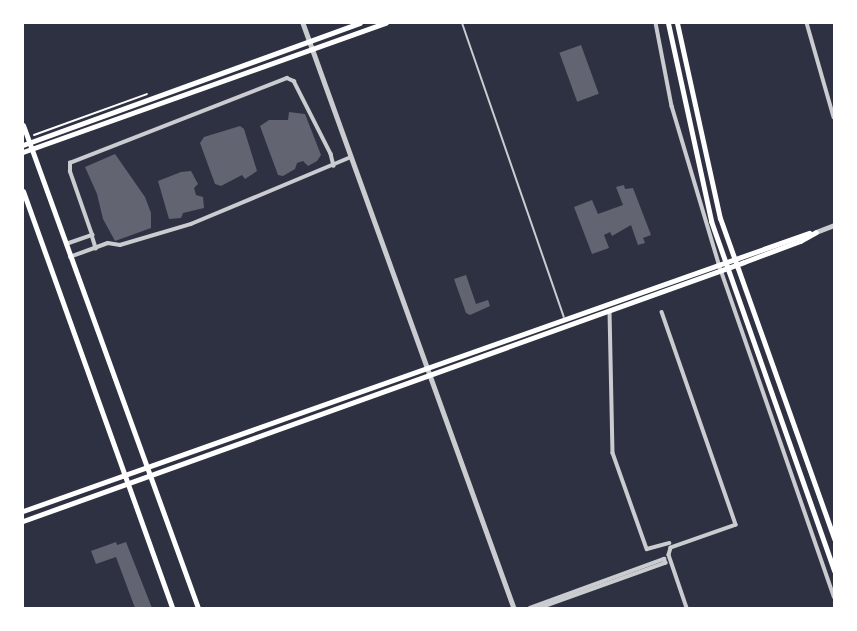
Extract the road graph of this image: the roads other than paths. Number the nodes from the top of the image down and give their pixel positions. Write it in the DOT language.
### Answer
graph roads {
  1 [pos="303,23"];
  2 [pos="360,23"];
  3 [pos="386,23"];
  4 [pos="462,23"];
  5 [pos="656,23"];
  6 [pos="668,23"];
  7 [pos="677,23"];
  8 [pos="807,23"];
  9 [pos="310,42"];
  10 [pos="312,49"];
  11 [pos="834,117"];
  12 [pos="23,125"];
  13 [pos="28,146"];
  14 [pos="23,152"];
  15 [pos="331,154"];
  16 [pos="351,156"];
  17 [pos="334,166"];
  18 [pos="23,191"];
  19 [pos="834,225"];
  20 [pos="816,232"];
  21 [pos="92,235"];
  22 [pos="66,244"];
  23 [pos="96,248"];
  24 [pos="70,257"];
  25 [pos="734,262"];
  26 [pos="723,266"];
  27 [pos="610,309"];
  28 [pos="662,312"];
  29 [pos="566,322"];
  30 [pos="428,371"];
  31 [pos="148,467"];
  32 [pos="150,474"];
  33 [pos="123,475"];
  34 [pos="126,483"];
  35 [pos="23,511"];
  36 [pos="23,521"];
  37 [pos="834,539"];
  38 [pos="669,543"];
  39 [pos="834,570"];
  40 [pos="834,597"];
  41 [pos="172,608"];
  42 [pos="198,608"];
  43 [pos="514,608"];
  44 [pos="530,608"];
  45 [pos="541,608"];
  46 [pos="687,608"];
  1 -- 9 [label="street"];
  2 -- 9 [label="main road"];
  3 -- 10 [label="main road"];
  4 -- 29 [label="lane"];
  5 -- 26 [label="street"];
  6 -- 26 [label="main road"];
  7 -- 25 [label="main road"];
  8 -- 11 [label="street"];
  9 -- 10 [label="street"];
  9 -- 13 [label="main road"];
  10 -- 13 [label="main road"];
  10 -- 16 [label="street"];
  12 -- 13 [label="main road"];
  13 -- 14 [label="main road"];
  13 -- 22 [label="main road"];
  15 -- 16 [label="street"];
  15 -- 17 [label="street"];
  15 -- 21 [label="street"];
  16 -- 17 [label="street"];
  16 -- 30 [label="street"];
  17 -- 23 [label="street"];
  18 -- 33 [label="main road"];
  19 -- 20 [label="street"];
  20 -- 25 [label="main road"];
  21 -- 22 [label="street"];
  21 -- 23 [label="street"];
  22 -- 24 [label="main road"];
  23 -- 24 [label="street"];
  24 -- 31 [label="main road"];
  25 -- 26 [label="main road"];
  25 -- 37 [label="main road"];
  26 -- 27 [label="main road"];
  26 -- 29 [label="main road"];
  26 -- 39 [label="main road"];
  26 -- 40 [label="street"];
  27 -- 29 [label="main road"];
  27 -- 38 [label="street"];
  28 -- 46 [label="street"];
  29 -- 30 [label="main road"];
  30 -- 31 [label="main road"];
  30 -- 32 [label="main road"];
  30 -- 43 [label="street"];
  31 -- 32 [label="main road"];
  31 -- 33 [label="main road"];
  32 -- 34 [label="main road"];
  32 -- 42 [label="main road"];
  33 -- 34 [label="main road"];
  33 -- 35 [label="main road"];
  34 -- 36 [label="main road"];
  34 -- 41 [label="main road"];
  44 -- 45 [label="street"];
}
